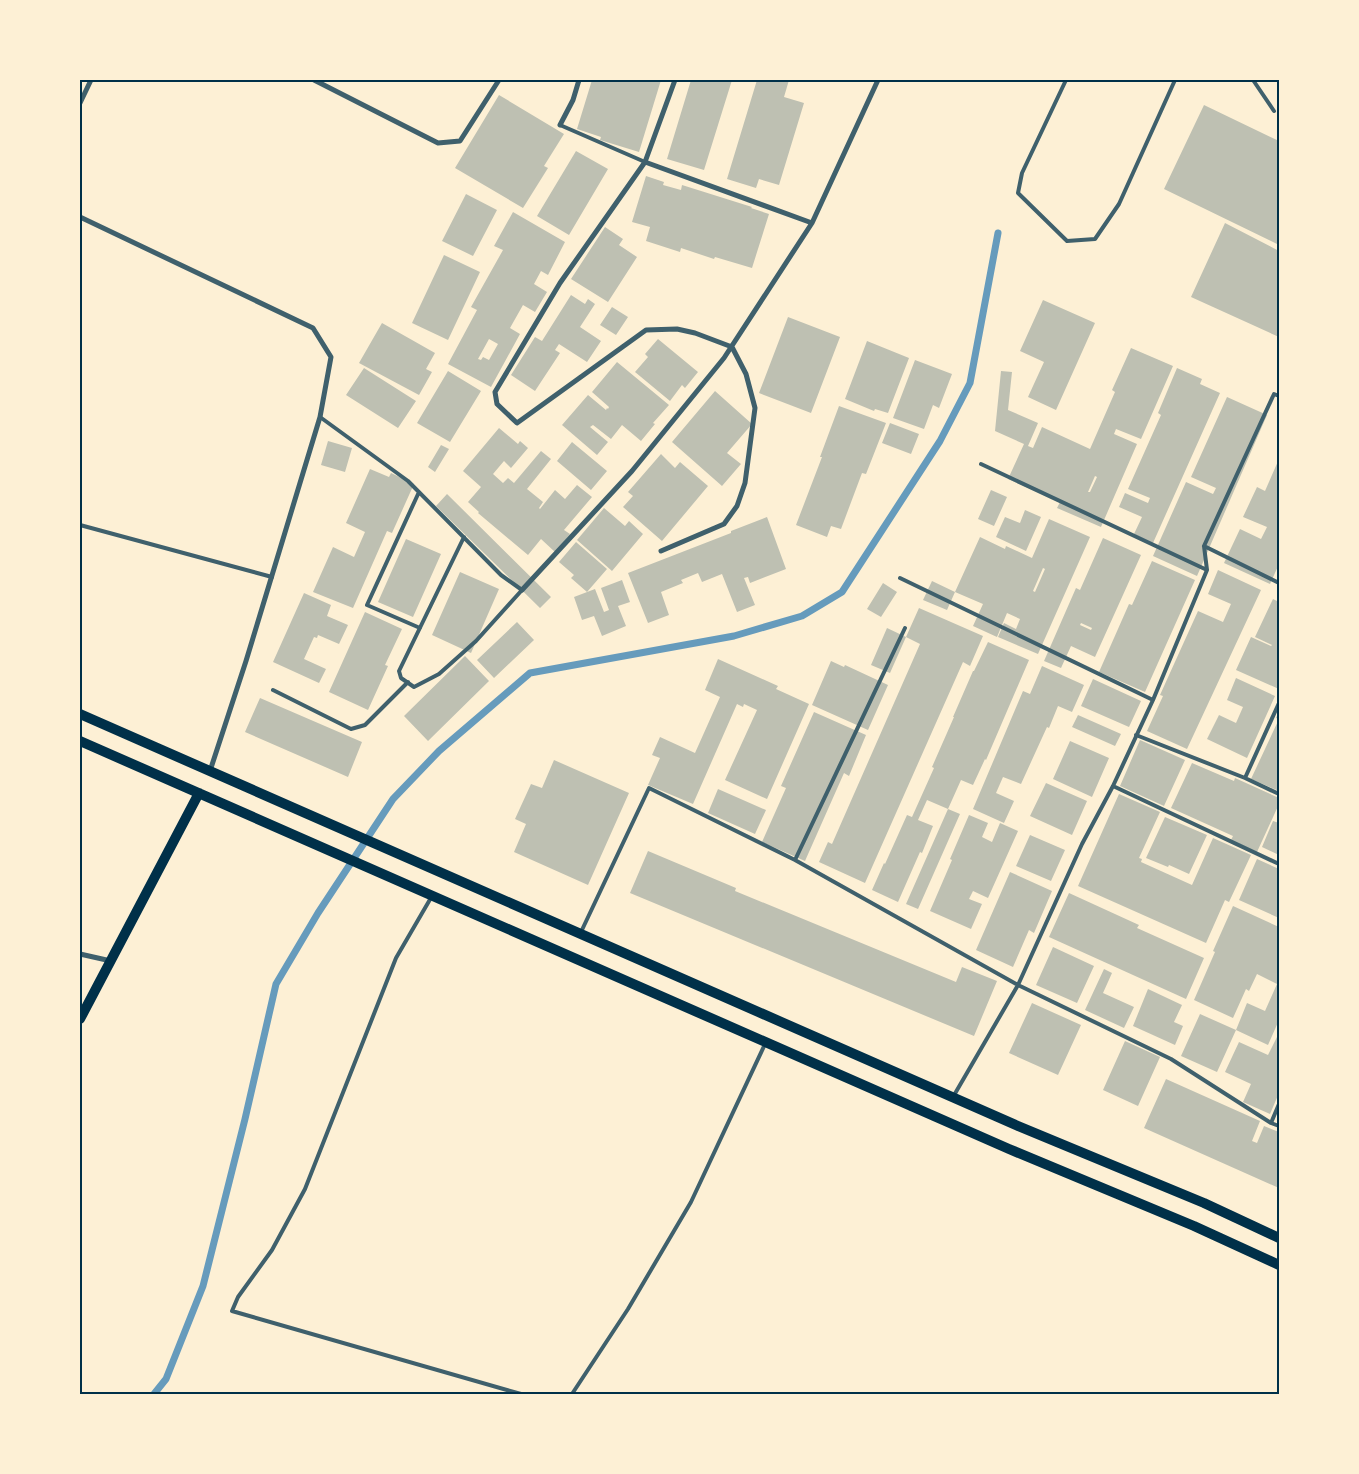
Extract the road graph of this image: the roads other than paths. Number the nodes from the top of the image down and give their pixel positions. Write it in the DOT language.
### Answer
graph roads {
  1 [pos="91,80"];
  2 [pos="314,80"];
  3 [pos="500,80"];
  4 [pos="579,80"];
  5 [pos="674,80"];
  6 [pos="878,80"];
  7 [pos="1066,80"];
  8 [pos="1175,80"];
  9 [pos="1253,80"];
  10 [pos="80,103"];
  11 [pos="1274,111"];
  12 [pos="560,125"];
  13 [pos="645,162"];
  14 [pos="80,217"];
  15 [pos="812,223"];
  16 [pos="732,347"];
  17 [pos="1279,396"];
  18 [pos="320,417"];
  19 [pos="982,464"];
  20 [pos="419,492"];
  21 [pos="80,525"];
  22 [pos="464,537"];
  23 [pos="1204,546"];
  24 [pos="661,551"];
  25 [pos="1207,570"];
  26 [pos="272,576"];
  27 [pos="900,578"];
  28 [pos="1279,583"];
  29 [pos="522,590"];
  30 [pos="420,628"];
  31 [pos="905,628"];
  32 [pos="408,682"];
  33 [pos="272,690"];
  34 [pos="1153,700"];
  35 [pos="1279,703"];
  36 [pos="80,714"];
  37 [pos="1136,735"];
  38 [pos="80,741"];
  39 [pos="210,771"];
  40 [pos="1245,778"];
  41 [pos="1113,786"];
  42 [pos="199,794"];
  43 [pos="1279,794"];
  44 [pos="795,860"];
  45 [pos="1279,864"];
  46 [pos="432,896"];
  47 [pos="581,934"];
  48 [pos="80,954"];
  49 [pos="111,961"];
  50 [pos="1018,985"];
  51 [pos="80,1019"];
  52 [pos="766,1042"];
  53 [pos="953,1097"];
  54 [pos="1279,1104"];
  55 [pos="1270,1123"];
  56 [pos="1279,1126"];
  57 [pos="1279,1238"];
  58 [pos="1279,1265"];
  59 [pos="521,1394"];
  60 [pos="572,1394"];
  1 -- 10 [label="street"];
  2 -- 3 [label="street"];
  4 -- 12 [label="street"];
  5 -- 13 [label="street"];
  6 -- 15 [label="street"];
  7 -- 8 [label="lane"];
  9 -- 11 [label="lane"];
  12 -- 13 [label="lane"];
  13 -- 15 [label="street"];
  13 -- 16 [label="street"];
  14 -- 18 [label="street"];
  15 -- 16 [label="street"];
  16 -- 24 [label="street"];
  16 -- 29 [label="street"];
  17 -- 23 [label="lane"];
  18 -- 20 [label="lane"];
  18 -- 26 [label="street"];
  19 -- 25 [label="lane"];
  20 -- 22 [label="lane"];
  20 -- 30 [label="lane"];
  21 -- 26 [label="lane"];
  22 -- 29 [label="lane"];
  22 -- 30 [label="lane"];
  23 -- 25 [label="lane"];
  23 -- 28 [label="lane"];
  25 -- 34 [label="lane"];
  26 -- 39 [label="street"];
  27 -- 34 [label="lane"];
  29 -- 32 [label="lane"];
  30 -- 32 [label="lane"];
  31 -- 44 [label="lane"];
  32 -- 33 [label="lane"];
  34 -- 37 [label="lane"];
  35 -- 40 [label="lane"];
  36 -- 39 [label="main road"];
  37 -- 40 [label="lane"];
  37 -- 41 [label="lane"];
  38 -- 42 [label="main road"];
  39 -- 47 [label="main road"];
  40 -- 43 [label="lane"];
  41 -- 45 [label="lane"];
  41 -- 50 [label="lane"];
  42 -- 46 [label="main road"];
  42 -- 49 [label="main road"];
  44 -- 47 [label="lane"];
  44 -- 50 [label="lane"];
  46 -- 52 [label="main road"];
  46 -- 59 [label="lane"];
  47 -- 53 [label="main road"];
  48 -- 49 [label="street"];
  49 -- 51 [label="main road"];
  50 -- 53 [label="lane"];
  50 -- 55 [label="lane"];
  52 -- 58 [label="main road"];
  52 -- 60 [label="lane"];
  53 -- 57 [label="main road"];
  54 -- 55 [label="lane"];
  55 -- 56 [label="lane"];
}
